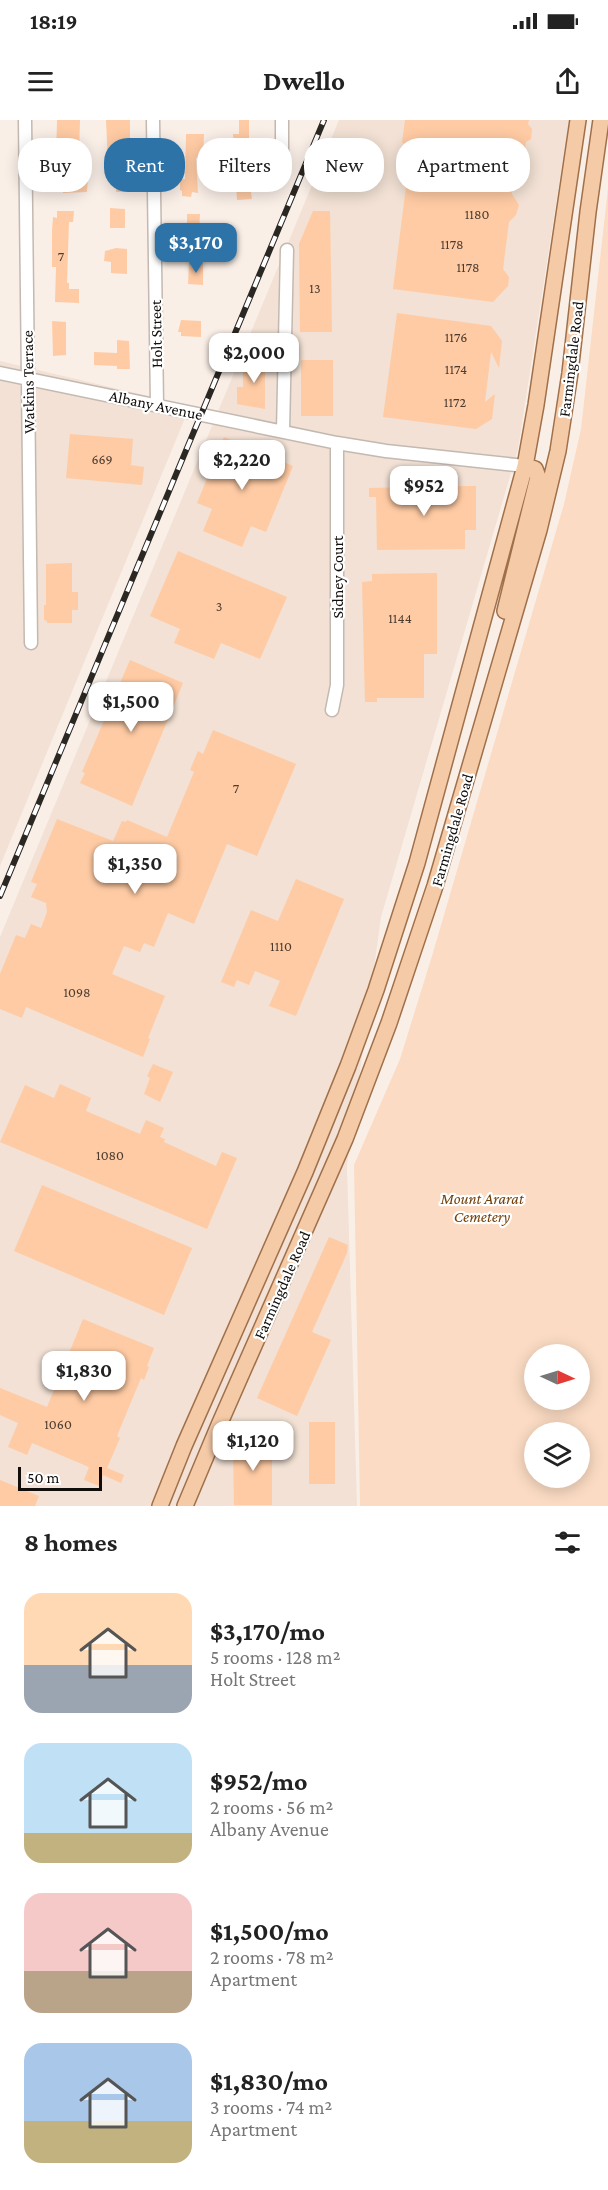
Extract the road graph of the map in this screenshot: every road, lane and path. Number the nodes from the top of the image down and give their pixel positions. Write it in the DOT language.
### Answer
graph roads {
  1 [pos="25,120"];
  2 [pos="153,120"];
  3 [pos="282,120"];
  4 [pos="578,120"];
  5 [pos="602,120"];
  6 [pos="282,138"];
  7 [pos="287,250"];
  8 [pos="0,373"];
  9 [pos="28,379"];
  10 [pos="157,405"];
  11 [pos="283,431"];
  12 [pos="337,443"];
  13 [pos="525,466"];
  14 [pos="31,643"];
  15 [pos="499,665"];
  16 [pos="332,710"];
  17 [pos="160,1506"];
  18 [pos="185,1506"];
  1 -- 9 [label="street, Watkins Terrace"];
  2 -- 10 [label="street, Holt Street"];
  3 -- 6 [label="street"];
  4 -- 13 [label="main road, Farmingdale Road"];
  5 -- 15 [label="main road, Farmingdale Road"];
  7 -- 11 [label="street"];
  8 -- 9 [label="street, Albany Avenue"];
  9 -- 10 [label="street, Albany Avenue"];
  9 -- 14 [label="street, Watkins Terrace"];
  10 -- 11 [label="street, Albany Avenue"];
  11 -- 12 [label="street, Albany Avenue"];
  12 -- 13 [label="street, Albany Avenue"];
  12 -- 16 [label="street, Sidney Court"];
  13 -- 15 [label="main road"];
  13 -- 17 [label="main road, Farmingdale Road"];
  15 -- 18 [label="main road, Farmingdale Road"];
}
